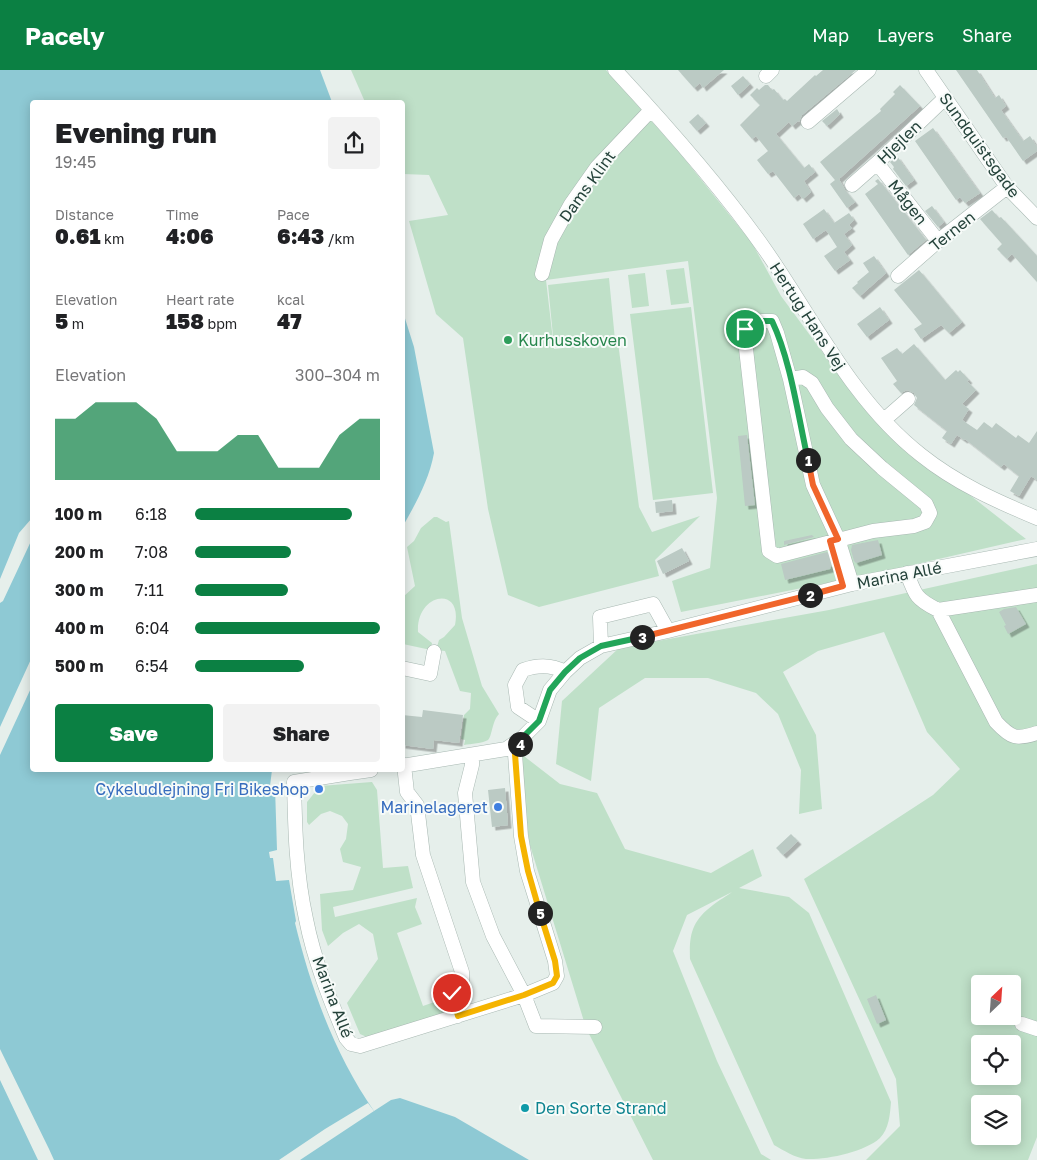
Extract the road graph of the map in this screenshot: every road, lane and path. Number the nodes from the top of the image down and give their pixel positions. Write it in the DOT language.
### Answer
graph roads {
  1 [pos="615,70"];
  2 [pos="869,70"];
  3 [pos="926,70"];
  4 [pos="944,98"];
  5 [pos="651,110"];
  6 [pos="808,122"];
  7 [pos="877,163"];
  8 [pos="852,185"];
  9 [pos="1007,187"];
  10 [pos="1037,218"];
  11 [pos="938,241"];
  12 [pos="542,274"];
  13 [pos="898,276"];
  14 [pos="790,379"];
  15 [pos="908,399"];
  16 [pos="884,420"];
  17 [pos="1037,518"];
  18 [pos="834,540"];
  19 [pos="1037,549"];
  20 [pos="907,573"];
  21 [pos="847,585"];
  22 [pos="1037,595"];
  23 [pos="938,610"];
  24 [pos="668,631"];
  25 [pos="601,646"];
  26 [pos="434,652"];
  27 [pos="405,669"];
  28 [pos="565,672"];
  29 [pos="539,721"];
  30 [pos="1037,733"];
  31 [pos="522,738"];
  32 [pos="472,755"];
  33 [pos="405,765"];
  34 [pos="350,772"];
  35 [pos="404,772"];
  36 [pos="524,995"];
  37 [pos="458,1016"];
  38 [pos="1022,1024"];
  39 [pos="595,1028"];
  40 [pos="1037,1029"];
  1 -- 5 [label="street, Hertug Hans Vej"];
  2 -- 6 [label="street"];
  3 -- 4 [label="street, Sundquistsgade"];
  4 -- 7 [label="street, Hjejlen"];
  4 -- 9 [label="street, Sundquistsgade"];
  5 -- 12 [label="street, Dams Klint"];
  5 -- 16 [label="street, Hertug Hans Vej"];
  7 -- 8 [label="street, Hjejlen"];
  7 -- 11 [label="street, Mågen"];
  9 -- 10 [label="street, Sundquistsgade"];
  9 -- 11 [label="street, Ternen"];
  11 -- 13 [label="street, Ternen"];
  14 -- 18 [label="street"];
  14 -- 18 [label="street"];
  14 -- 18 [label="street"];
  15 -- 16 [label="street"];
  16 -- 17 [label="street, Hertug Hans Vej"];
  18 -- 21 [label="street"];
  19 -- 20 [label="street, Marina Allé"];
  20 -- 21 [label="street, Marina Allé"];
  20 -- 23 [label="street"];
  21 -- 24 [label="street, Marina Allé"];
  22 -- 23 [label="street"];
  23 -- 30 [label="street"];
  24 -- 25 [label="street, Marina Allé"];
  24 -- 25 [label="street"];
  25 -- 28 [label="street, Marina Allé"];
  26 -- 27 [label="street"];
  28 -- 29 [label="street, Marina Allé"];
  28 -- 29 [label="street"];
  29 -- 31 [label="street, Marina Allé"];
  31 -- 32 [label="street, Marina Allé"];
  31 -- 36 [label="street, Marina Allé"];
  32 -- 33 [label="street, Marina Allé"];
  32 -- 36 [label="street"];
  34 -- 37 [label="street, Marina Allé"];
  35 -- 37 [label="street"];
  36 -- 37 [label="street, Marina Allé"];
  36 -- 39 [label="street"];
  38 -- 40 [label="street"];
}
